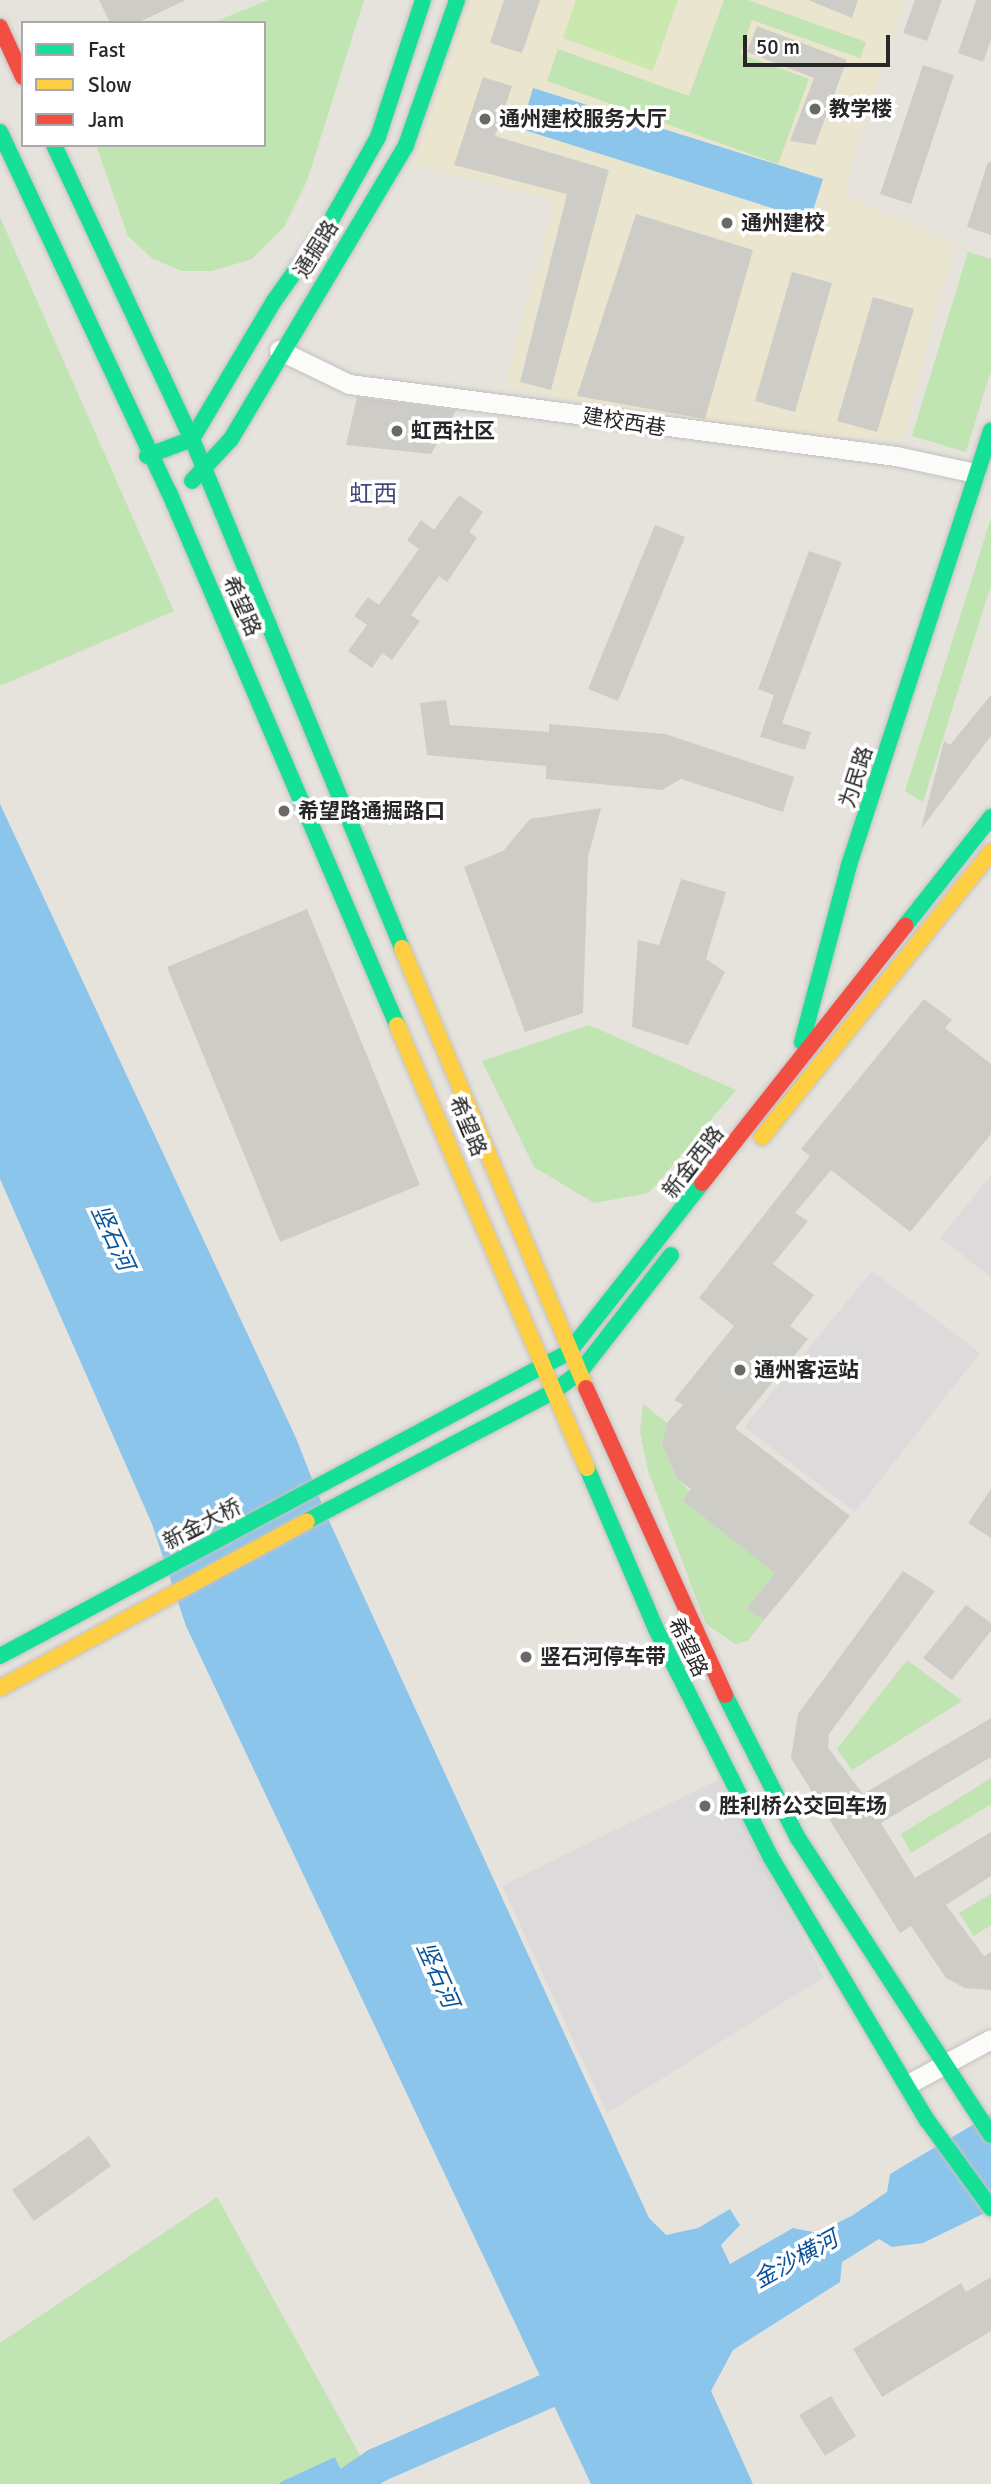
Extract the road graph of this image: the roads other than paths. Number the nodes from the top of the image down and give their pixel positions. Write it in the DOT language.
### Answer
graph roads {
  1 [pos="423,0"];
  2 [pos="457,0"];
  3 [pos="0,27"];
  4 [pos="21,73"];
  5 [pos="0,132"];
  6 [pos="55,147"];
  7 [pos="279,350"];
  8 [pos="991,432"];
  9 [pos="192,439"];
  10 [pos="147,456"];
  11 [pos="975,473"];
  12 [pos="203,475"];
  13 [pos="169,492"];
  14 [pos="991,817"];
  15 [pos="991,852"];
  16 [pos="799,1054"];
  17 [pos="764,1135"];
  18 [pos="714,1199"];
  19 [pos="680,1243"];
  20 [pos="569,1352"];
  21 [pos="543,1370"];
  22 [pos="580,1372"];
  23 [pos="553,1392"];
  24 [pos="367,1463"];
  25 [pos="0,1656"];
  26 [pos="0,1688"];
  27 [pos="991,2039"];
  28 [pos="945,2064"];
  29 [pos="908,2084"];
  30 [pos="991,2135"];
  31 [pos="991,2208"];
  1 -- 9 [label="main road, 通掘路"];
  2 -- 7 [label="main road, 通掘路"];
  3 -- 4 [label="main road"];
  5 -- 10 [label="main road, 希望路"];
  6 -- 9 [label="main road, 希望路"];
  7 -- 11 [label="street, 建校西巷"];
  7 -- 12 [label="main road, 通掘路"];
  8 -- 11 [label="main road, 为民路"];
  9 -- 10 [label="main road"];
  9 -- 12 [label="main road, 希望路"];
  10 -- 13 [label="main road, 希望路"];
  11 -- 16 [label="main road, 为民路"];
  12 -- 13 [label="main road, 通掘路"];
  12 -- 20 [label="main road, 希望路"];
  13 -- 21 [label="main road, 希望路"];
  14 -- 16 [label="main road, 新金西路"];
  15 -- 17 [label="main road, 新金西路"];
  16 -- 17 [label="main road, 为民路"];
  16 -- 20 [label="main road, 新金西路"];
  17 -- 18 [label="main road, 新金西路"];
  19 -- 22 [label="main road"];
  20 -- 21 [label="main road, 新金西路"];
  20 -- 22 [label="main road, 希望路"];
  21 -- 23 [label="main road, 希望路"];
  21 -- 24 [label="main road, 新金西路"];
  22 -- 23 [label="main road"];
  22 -- 28 [label="main road, 希望路"];
  23 -- 26 [label="main road"];
  23 -- 29 [label="main road, 希望路"];
  24 -- 25 [label="main road, 新金大桥"];
  27 -- 28 [label="street"];
  28 -- 29 [label="street"];
  28 -- 30 [label="main road, 希望路"];
  29 -- 31 [label="main road, 希望路"];
}
